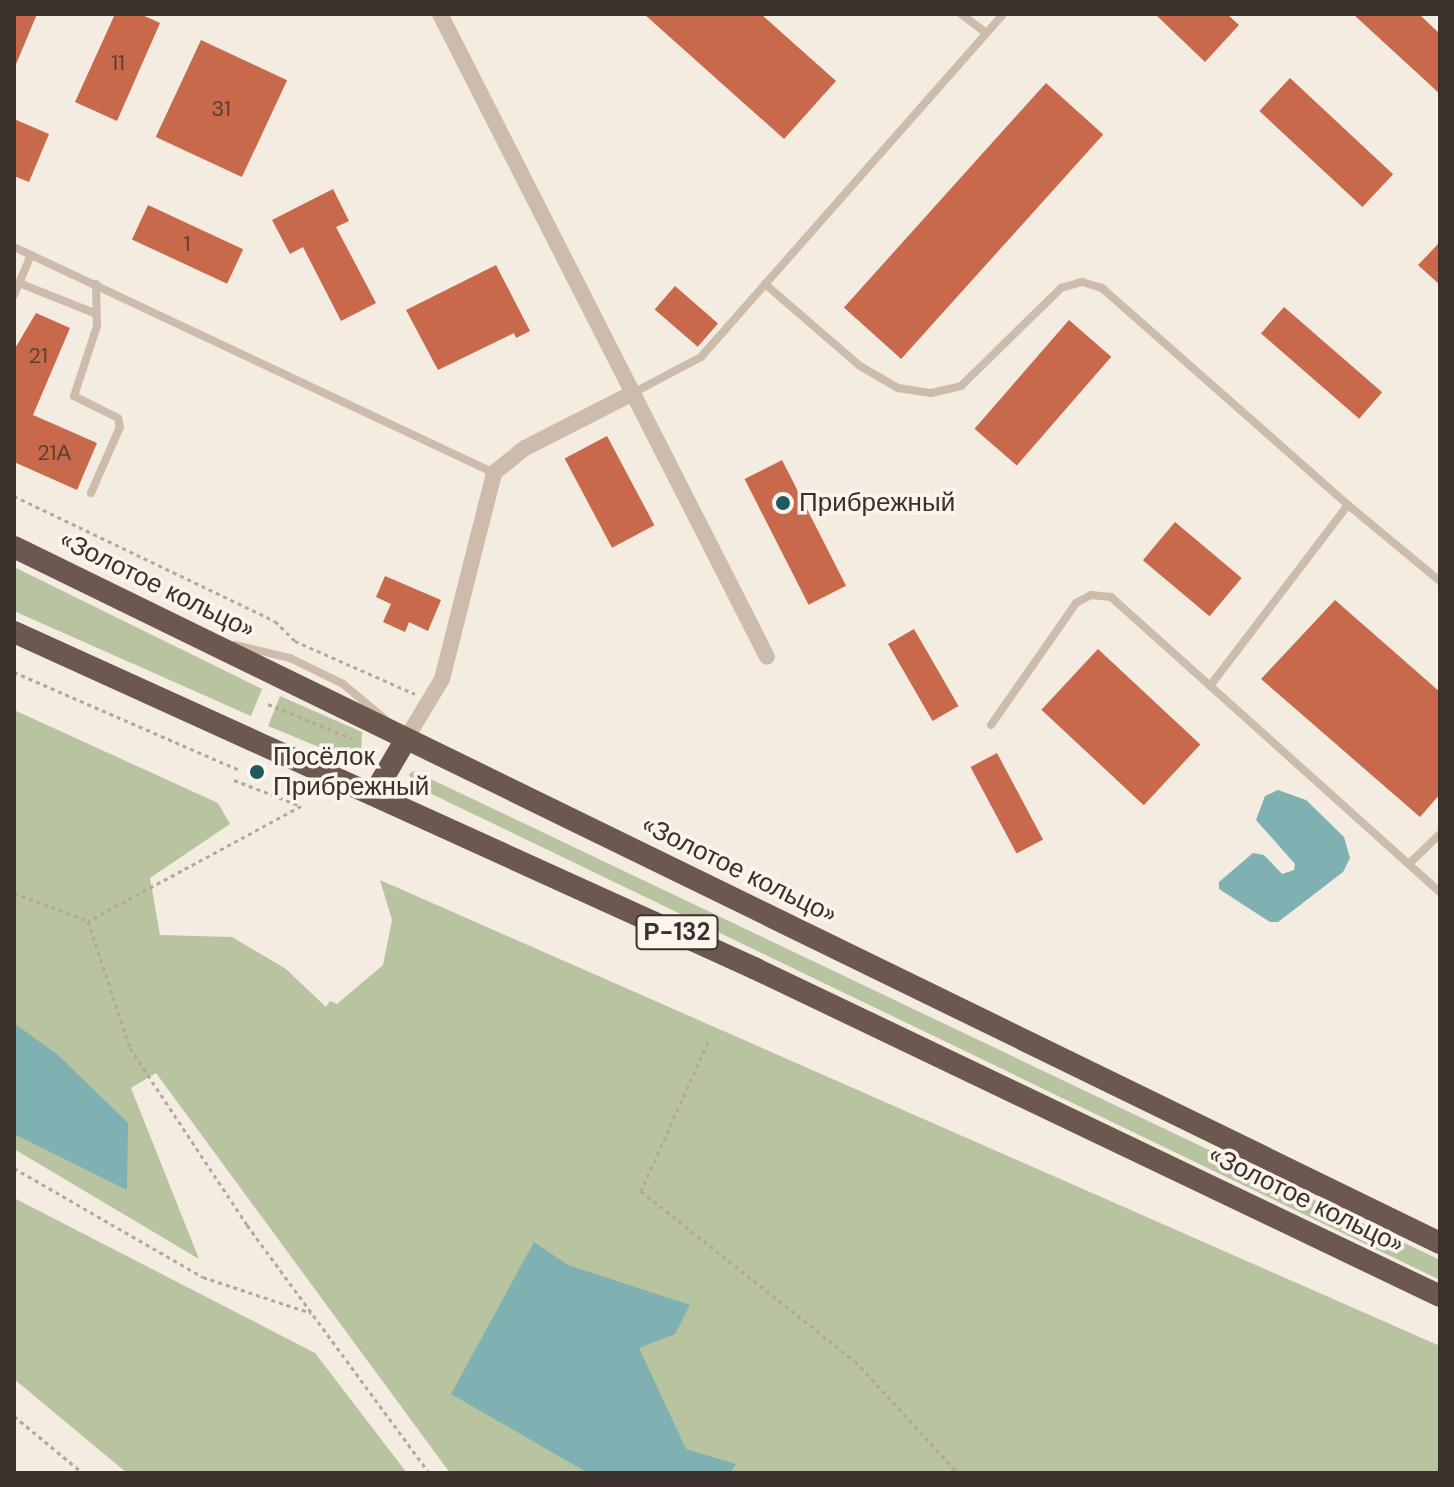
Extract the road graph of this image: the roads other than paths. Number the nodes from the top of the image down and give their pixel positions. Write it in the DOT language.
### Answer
graph roads {
  1 [pos="440,14"];
  2 [pos="961,14"];
  3 [pos="1003,14"];
  4 [pos="985,32"];
  5 [pos="14,247"];
  6 [pos="31,255"];
  7 [pos="19,283"];
  8 [pos="96,284"];
  9 [pos="765,284"];
  10 [pos="14,295"];
  11 [pos="94,313"];
  12 [pos="633,393"];
  13 [pos="494,473"];
  14 [pos="91,493"];
  15 [pos="1348,505"];
  16 [pos="14,547"];
  17 [pos="1440,581"];
  18 [pos="14,632"];
  19 [pos="767,657"];
  20 [pos="1210,686"];
  21 [pos="991,725"];
  22 [pos="406,739"];
  23 [pos="375,792"];
  24 [pos="1440,834"];
  25 [pos="1411,862"];
  26 [pos="1440,892"];
  27 [pos="1440,1243"];
  28 [pos="1440,1296"];
  1 -- 12 [label="street"];
  2 -- 4 [label="lane"];
  3 -- 4 [label="lane"];
  4 -- 9 [label="lane"];
  5 -- 6 [label="lane"];
  6 -- 7 [label="lane"];
  6 -- 8 [label="lane"];
  7 -- 10 [label="lane"];
  7 -- 11 [label="lane"];
  8 -- 11 [label="lane"];
  8 -- 13 [label="lane"];
  9 -- 12 [label="lane"];
  9 -- 15 [label="lane"];
  11 -- 14 [label="lane"];
  12 -- 13 [label="street"];
  12 -- 19 [label="street"];
  13 -- 22 [label="street"];
  15 -- 17 [label="lane"];
  15 -- 20 [label="lane"];
  16 -- 22 [label="highway, «Золотое кольцо» / Р-132"];
  18 -- 23 [label="highway, «Золотое кольцо» / Р-132"];
  20 -- 21 [label="lane"];
  20 -- 25 [label="lane"];
  22 -- 23 [label="highway"];
  22 -- 27 [label="highway, «Золотое кольцо» / Р-132"];
  23 -- 28 [label="highway, «Золотое кольцо» / Р-132"];
  24 -- 25 [label="lane"];
  25 -- 26 [label="lane"];
}
